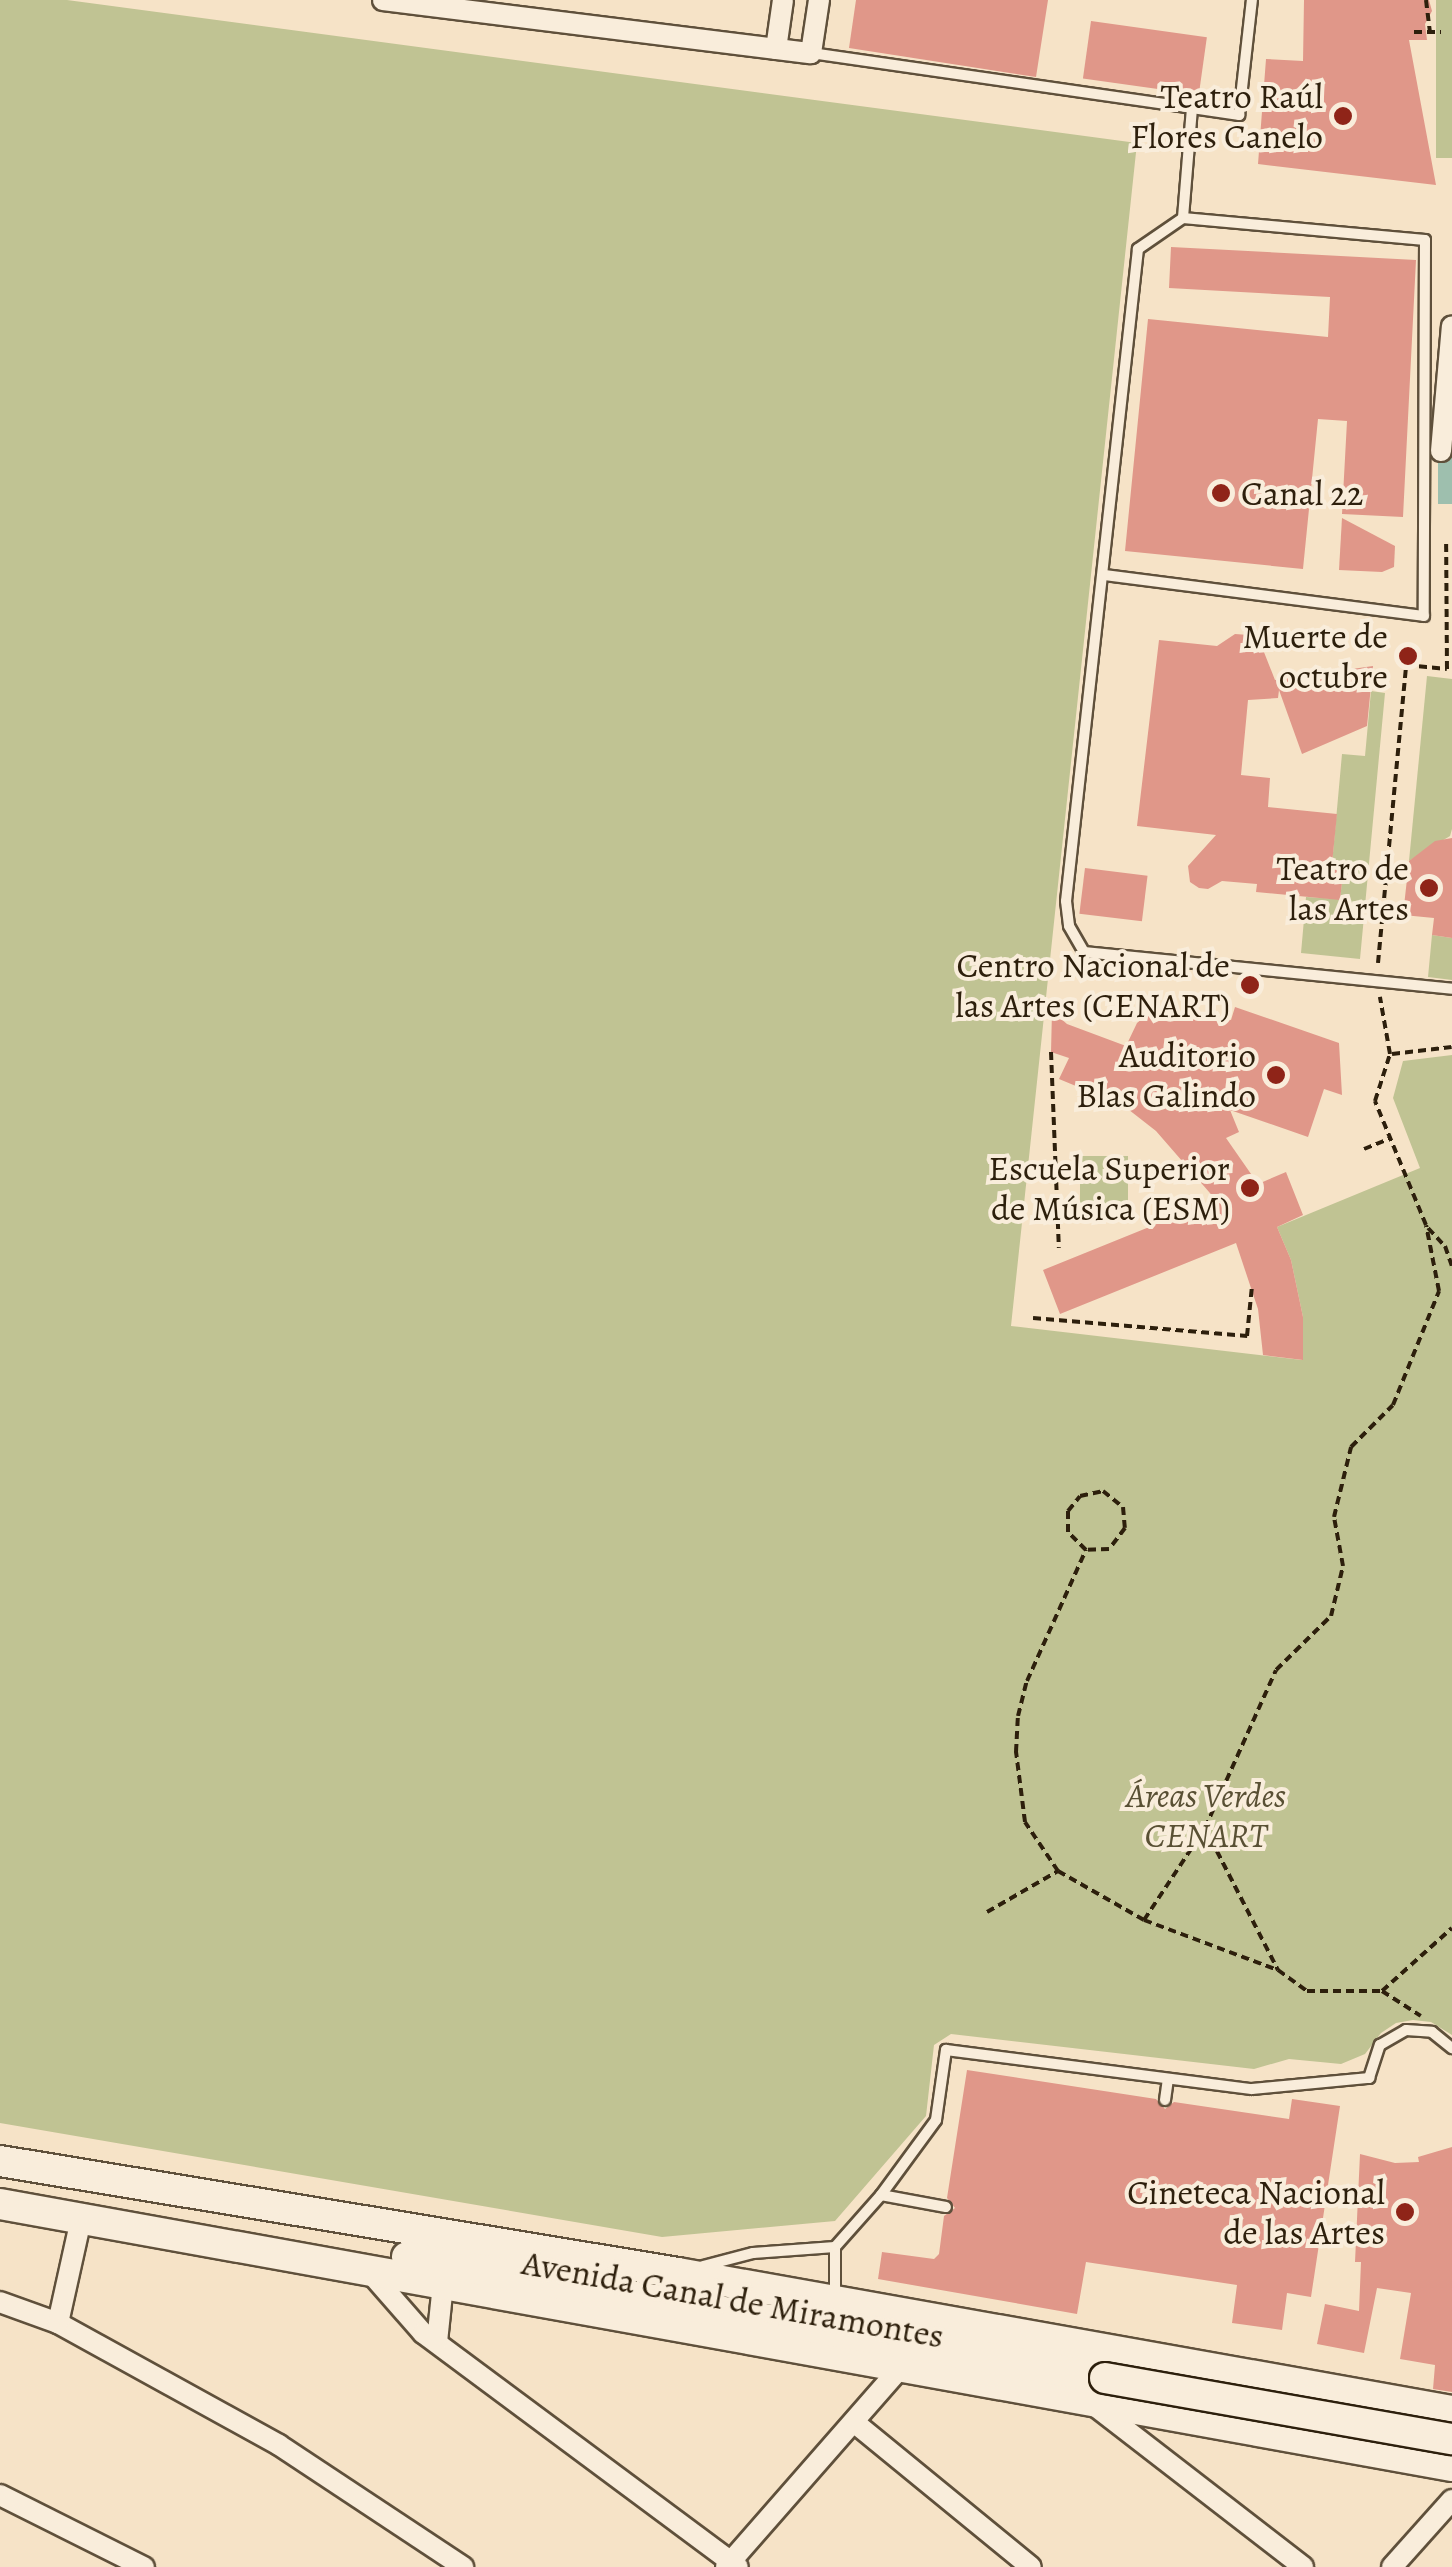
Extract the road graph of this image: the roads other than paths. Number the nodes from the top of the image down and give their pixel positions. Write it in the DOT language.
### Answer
graph roads {
  1 [pos="383,0"];
  2 [pos="782,0"];
  3 [pos="819,0"];
  4 [pos="1252,0"];
  5 [pos="776,49"];
  6 [pos="812,53"];
  7 [pos="1192,108"];
  8 [pos="1182,218"];
  9 [pos="1452,326"];
  10 [pos="1441,451"];
  11 [pos="1104,575"];
  12 [pos="1452,989"];
  13 [pos="1452,2048"];
  14 [pos="1168,2078"];
  15 [pos="1166,2100"];
  16 [pos="0,2161"];
  17 [pos="0,2185"];
  18 [pos="881,2195"];
  19 [pos="0,2204"];
  20 [pos="946,2207"];
  21 [pos="81,2218"];
  22 [pos="835,2247"];
  23 [pos="368,2269"];
  24 [pos="678,2273"];
  25 [pos="443,2284"];
  26 [pos="0,2302"];
  27 [pos="836,2302"];
  28 [pos="772,2321"];
  29 [pos="58,2324"];
  30 [pos="436,2342"];
  31 [pos="854,2358"];
  32 [pos="900,2368"];
  33 [pos="1247,2374"];
  34 [pos="1305,2383"];
  35 [pos="1095,2388"];
  36 [pos="1452,2411"];
  37 [pos="855,2423"];
  38 [pos="1224,2424"];
  39 [pos="1452,2439"];
  40 [pos="1292,2440"];
  41 [pos="1452,2466"];
  42 [pos="0,2495"];
  43 [pos="1452,2500"];
  44 [pos="732,2565"];
  45 [pos="144,2567"];
  46 [pos="463,2567"];
  47 [pos="1030,2567"];
  48 [pos="1302,2567"];
  49 [pos="1392,2567"];
  1 -- 5 [label="street"];
  2 -- 5 [label="street"];
  3 -- 6 [label="street"];
  4 -- 7 [label="lane"];
  5 -- 6 [label="street"];
  6 -- 7 [label="lane"];
  7 -- 8 [label="lane"];
  8 -- 11 [label="lane"];
  8 -- 11 [label="lane"];
  9 -- 10 [label="street"];
  11 -- 12 [label="lane"];
  13 -- 14 [label="lane"];
  14 -- 15 [label="lane"];
  14 -- 18 [label="lane"];
  16 -- 24 [label="main road, Avenida Canal de Miramontes"];
  17 -- 28 [label="main road, Avenida Canal de Miramontes"];
  18 -- 20 [label="lane"];
  18 -- 22 [label="lane"];
  19 -- 21 [label="main road, Avenida Canal de Miramontes"];
  21 -- 23 [label="main road, Avenida Canal de Miramontes"];
  21 -- 29 [label="street"];
  22 -- 24 [label="lane"];
  22 -- 27 [label="lane"];
  23 -- 25 [label="main road, Avenida Canal de Miramontes"];
  23 -- 30 [label="street"];
  24 -- 27 [label="main road, Avenida Canal de Miramontes"];
  25 -- 30 [label="street"];
  25 -- 31 [label="main road, Avenida Canal de Miramontes"];
  26 -- 29 [label="street"];
  27 -- 33 [label="main road, Avenida Canal de Miramontes"];
  28 -- 31 [label="main road"];
  28 -- 35 [label="main road, Avenida Canal de Miramontes"];
  29 -- 46 [label="street"];
  30 -- 44 [label="street"];
  31 -- 32 [label="main road, Avenida Canal de Miramontes"];
  32 -- 35 [label="main road, Avenida Canal de Miramontes"];
  32 -- 37 [label="street"];
  33 -- 34 [label="main road, Avenida Canal de Miramontes"];
  33 -- 38 [label="main road"];
  34 -- 36 [label="main road, Avenida Canal de Miramontes"];
  34 -- 40 [label="main road"];
  35 -- 38 [label="main road, Avenida Canal de Miramontes"];
  35 -- 39 [label="main road, bridge"];
  35 -- 48 [label="street"];
  37 -- 44 [label="street"];
  37 -- 47 [label="street"];
  38 -- 40 [label="main road, Avenida Canal de Miramontes"];
  40 -- 41 [label="main road, Avenida Canal de Miramontes"];
  42 -- 45 [label="street"];
  43 -- 49 [label="street"];
}
